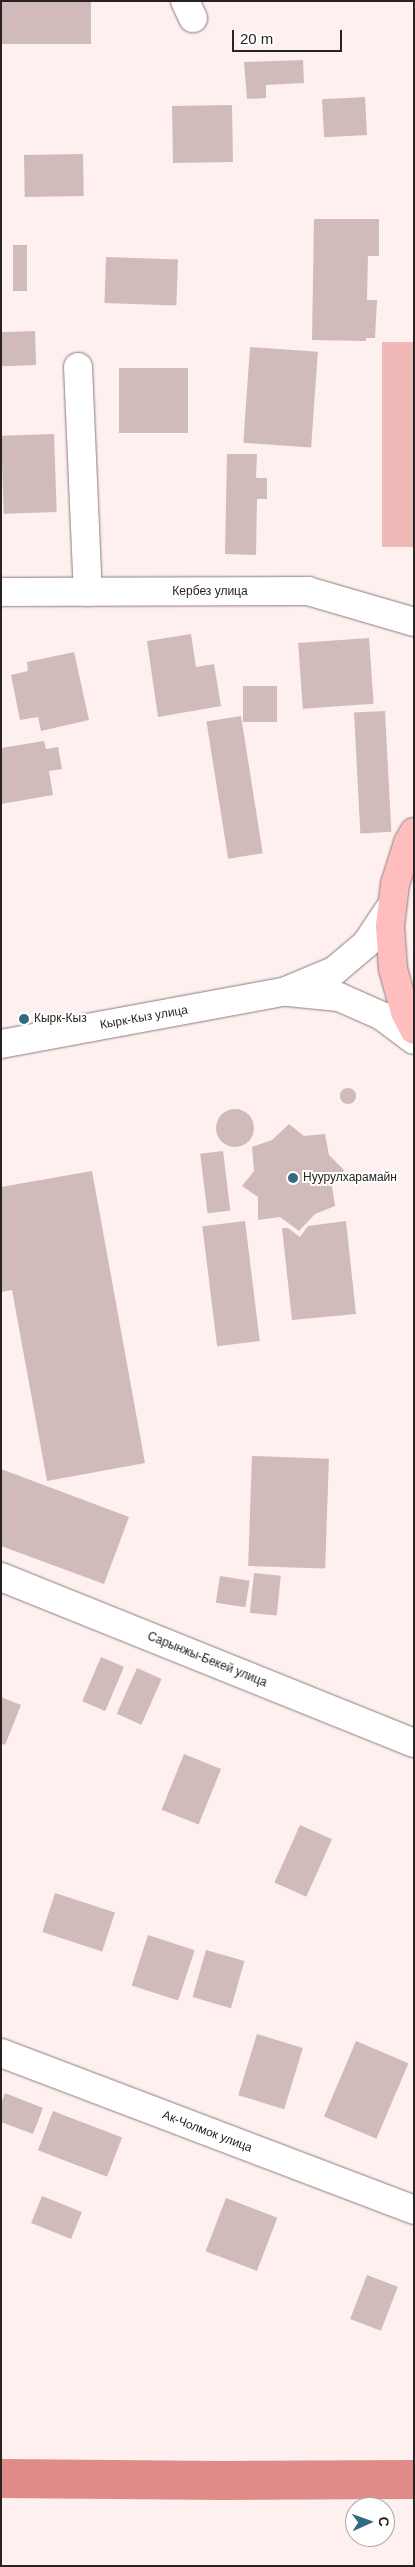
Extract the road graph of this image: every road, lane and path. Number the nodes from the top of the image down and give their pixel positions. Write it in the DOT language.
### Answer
graph roads {
  1 [pos="78,367"];
  2 [pos="1,592"];
  3 [pos="88,592"];
  4 [pos="414,622"];
  5 [pos="414,832"];
  6 [pos="392,905"];
  7 [pos="286,992"];
  8 [pos="414,1030"];
  9 [pos="414,1040"];
  10 [pos="1,1044"];
  11 [pos="1,1577"];
  12 [pos="414,1744"];
  13 [pos="1,2053"];
  14 [pos="414,2210"];
  1 -- 3 [label="street"];
  2 -- 3 [label="street, Кербез улица"];
  3 -- 4 [label="street, Кербез улица"];
  5 -- 6 [label="main road"];
  6 -- 7 [label="street, Кырк-Кыз улица"];
  6 -- 8 [label="main road"];
  7 -- 9 [label="street, Кырк-Кыз улица"];
  7 -- 10 [label="street, Кырк-Кыз улица"];
  11 -- 12 [label="street, Сарынжы-Бекей улица"];
  13 -- 14 [label="street, Ак-Чолмок улица"];
}
